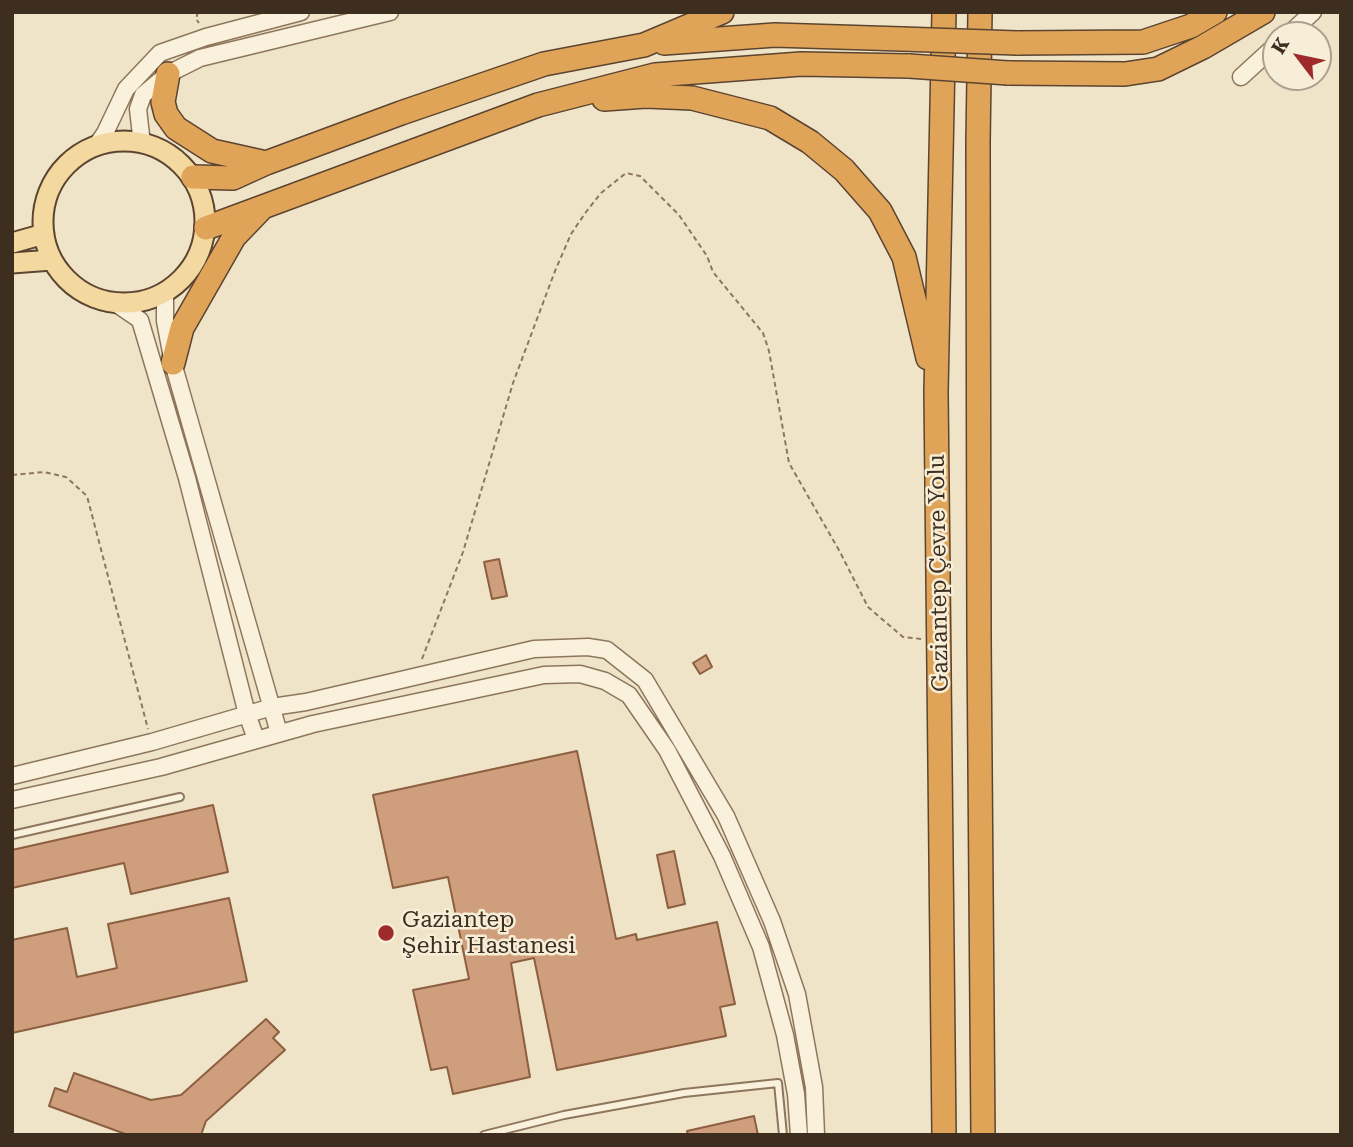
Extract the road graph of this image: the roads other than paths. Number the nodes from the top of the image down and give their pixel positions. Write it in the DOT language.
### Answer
graph roads {
  1 [pos="300,12"];
  2 [pos="390,12"];
  3 [pos="722,12"];
  4 [pos="944,12"];
  5 [pos="979,12"];
  6 [pos="1214,12"];
  7 [pos="1263,12"];
  8 [pos="644,45"];
  9 [pos="1262,58"];
  10 [pos="168,74"];
  11 [pos="1241,77"];
  12 [pos="538,105"];
  13 [pos="142,144"];
  14 [pos="96,146"];
  15 [pos="266,163"];
  16 [pos="192,177"];
  17 [pos="266,205"];
  18 [pos="206,228"];
  19 [pos="44,234"];
  20 [pos="12,243"];
  21 [pos="52,260"];
  22 [pos="12,263"];
  23 [pos="165,292"];
  24 [pos="115,303"];
  25 [pos="173,363"];
  26 [pos="936,392"];
  27 [pos="272,707"];
  28 [pos="247,714"];
  29 [pos="279,733"];
  30 [pos="256,739"];
  31 [pos="12,776"];
  32 [pos="180,797"];
  33 [pos="12,800"];
  34 [pos="12,835"];
  35 [pos="484,1135"];
  36 [pos="783,1135"];
  37 [pos="799,1135"];
  38 [pos="816,1135"];
  39 [pos="944,1135"];
  40 [pos="983,1135"];
  1 -- 14 [label="street"];
  2 -- 10 [label="street"];
  3 -- 8 [label="highway"];
  4 -- 26 [label="highway, Gaziantep Çevre Yolu"];
  5 -- 40 [label="highway, Gaziantep Çevre Yolu"];
  6 -- 8 [label="highway, bridge"];
  7 -- 12 [label="highway, bridge"];
  8 -- 15 [label="highway"];
  9 -- 11 [label="street"];
  10 -- 13 [label="street"];
  10 -- 15 [label="highway"];
  12 -- 17 [label="highway"];
  12 -- 26 [label="highway"];
  13 -- 14 [label="main road"];
  13 -- 16 [label="main road"];
  14 -- 19 [label="main road"];
  15 -- 16 [label="highway"];
  16 -- 18 [label="main road"];
  17 -- 18 [label="highway"];
  17 -- 25 [label="highway"];
  18 -- 23 [label="main road"];
  19 -- 20 [label="main road"];
  19 -- 21 [label="main road"];
  21 -- 22 [label="main road"];
  21 -- 24 [label="main road"];
  23 -- 24 [label="main road"];
  23 -- 25 [label="street"];
  24 -- 28 [label="street"];
  25 -- 27 [label="street"];
  26 -- 39 [label="highway, Gaziantep Çevre Yolu"];
  27 -- 28 [label="street"];
  27 -- 29 [label="street"];
  27 -- 38 [label="street"];
  28 -- 30 [label="street"];
  28 -- 31 [label="street"];
  29 -- 30 [label="street"];
  29 -- 37 [label="street"];
  30 -- 33 [label="street"];
  32 -- 34 [label="lane"];
  35 -- 36 [label="lane"];
}
